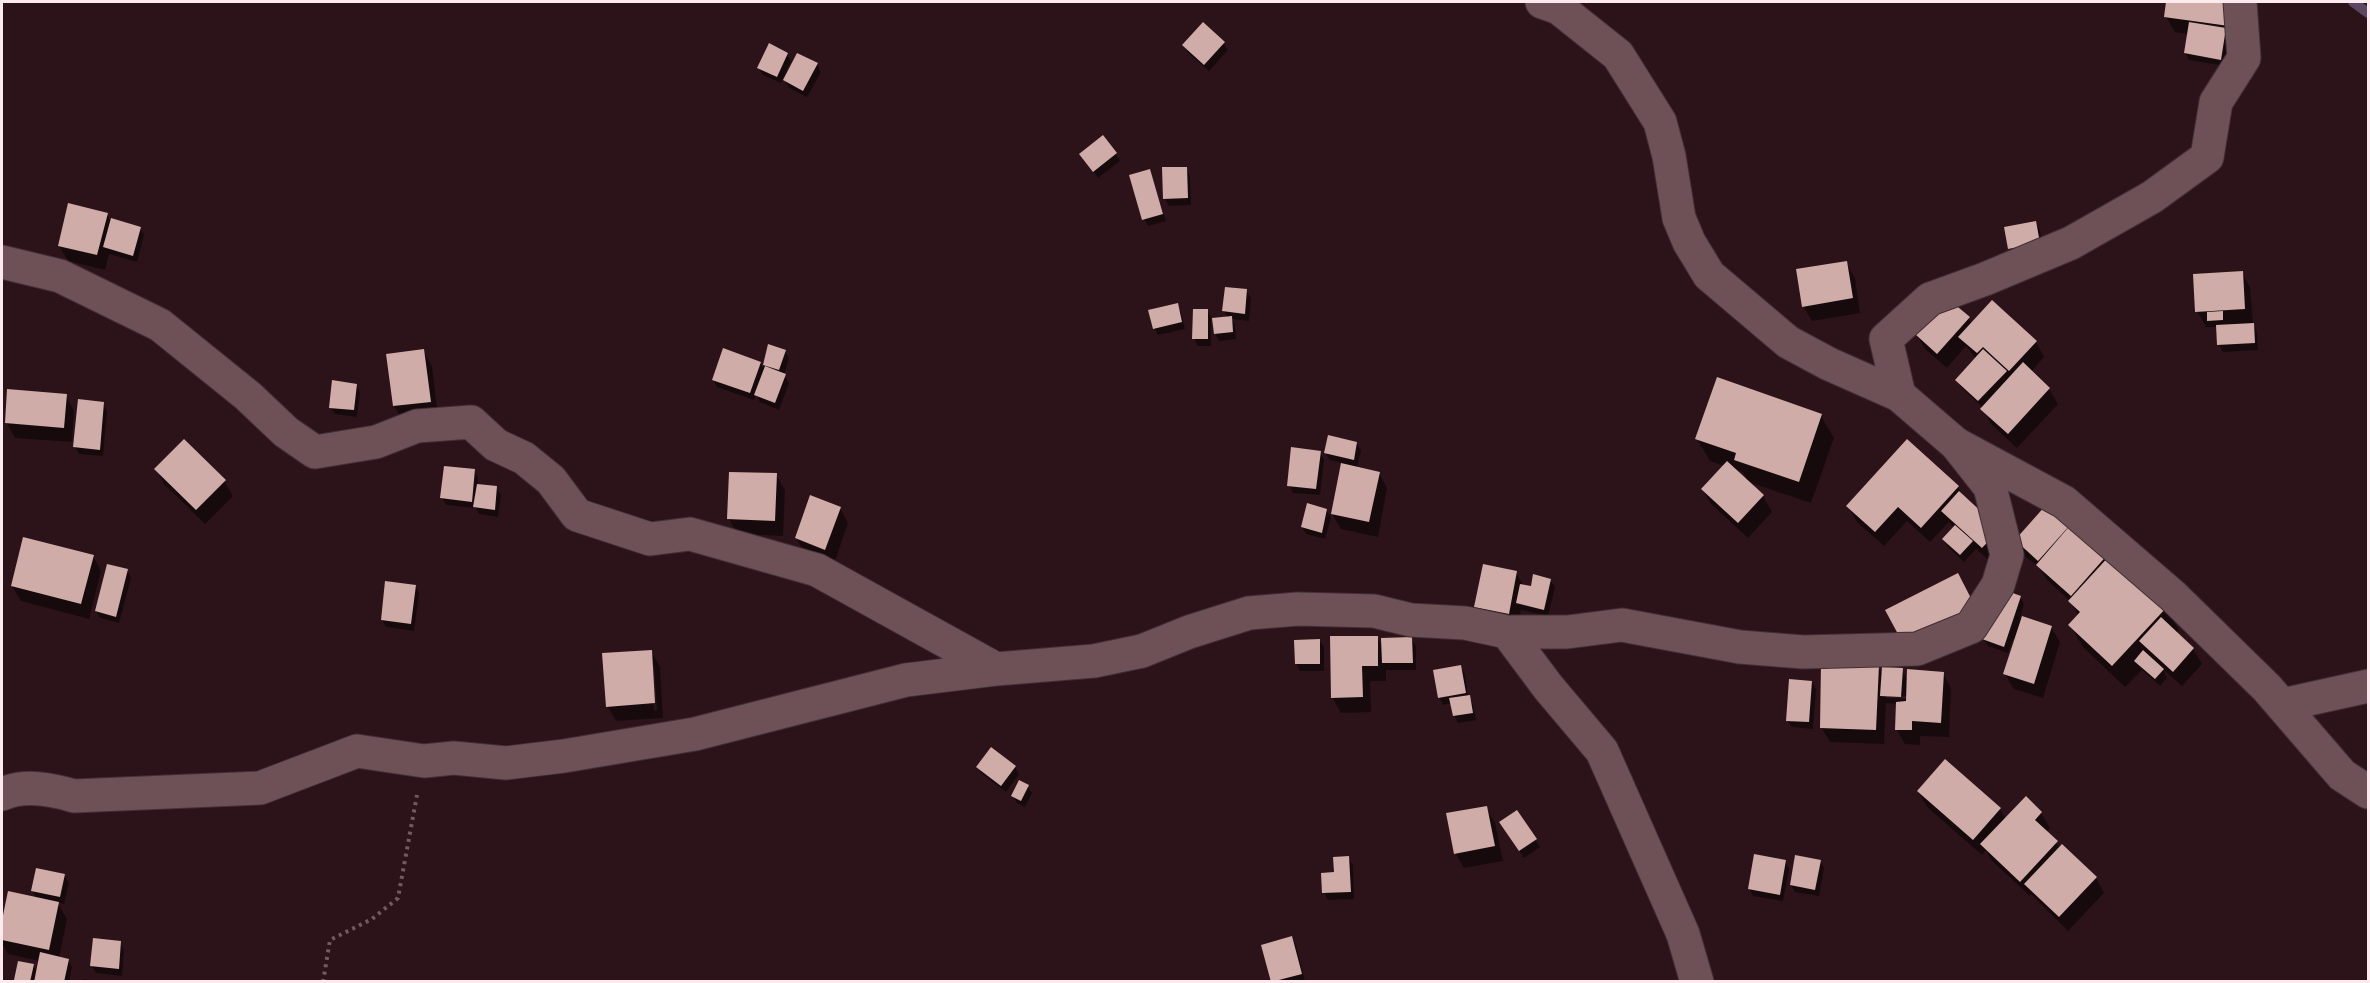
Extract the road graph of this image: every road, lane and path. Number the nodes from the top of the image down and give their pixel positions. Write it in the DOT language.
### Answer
graph roads {
  1 [pos="2240,2"];
  2 [pos="1551,4"];
  3 [pos="3,262"];
  4 [pos="1899,395"];
  5 [pos="1956,444"];
  6 [pos="1508,632"];
  7 [pos="996,669"];
  8 [pos="2368,686"];
  9 [pos="2282,705"];
  10 [pos="424,761"];
  11 [pos="2368,792"];
  12 [pos="2,794"];
  13 [pos="323,981"];
  14 [pos="1697,981"];
  1 -- 4 [label="street"];
  2 -- 4 [label="street"];
  3 -- 7 [label="street"];
  4 -- 5 [label="street"];
  5 -- 6 [label="street"];
  5 -- 9 [label="street"];
  6 -- 7 [label="street"];
  6 -- 14 [label="street"];
  7 -- 10 [label="street"];
  8 -- 9 [label="street"];
  9 -- 11 [label="street"];
  10 -- 12 [label="street"];
  10 -- 13 [label="path"];
}
